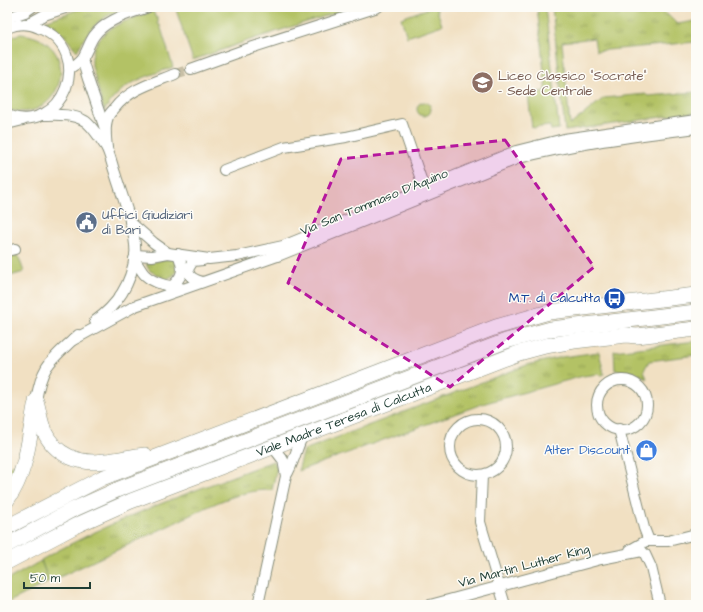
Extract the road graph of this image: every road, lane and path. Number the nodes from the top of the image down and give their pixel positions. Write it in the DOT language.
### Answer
graph roads {
  1 [pos="32,7"];
  2 [pos="68,7"];
  3 [pos="148,7"];
  4 [pos="378,7"];
  5 [pos="8,24"];
  6 [pos="28,24"];
  7 [pos="82,59"];
  8 [pos="70,68"];
  9 [pos="191,69"];
  10 [pos="175,74"];
  11 [pos="7,115"];
  12 [pos="40,115"];
  13 [pos="101,118"];
  14 [pos="25,119"];
  15 [pos="696,120"];
  16 [pos="86,122"];
  17 [pos="7,124"];
  18 [pos="696,128"];
  19 [pos="105,130"];
  20 [pos="107,148"];
  21 [pos="224,170"];
  22 [pos="424,188"];
  23 [pos="130,222"];
  24 [pos="173,254"];
  25 [pos="135,257"];
  26 [pos="209,259"];
  27 [pos="202,282"];
  28 [pos="171,287"];
  29 [pos="183,288"];
  30 [pos="696,295"];
  31 [pos="158,298"];
  32 [pos="696,312"];
  33 [pos="653,316"];
  34 [pos="696,329"];
  35 [pos="637,336"];
  36 [pos="73,340"];
  37 [pos="36,401"];
  38 [pos="619,430"];
  39 [pos="302,435"];
  40 [pos="273,447"];
  41 [pos="169,452"];
  42 [pos="482,475"];
  43 [pos="286,476"];
  44 [pos="7,500"];
  45 [pos="7,527"];
  46 [pos="696,534"];
  47 [pos="7,545"];
  48 [pos="647,547"];
  49 [pos="7,562"];
  50 [pos="499,587"];
  51 [pos="258,605"];
  52 [pos="430,605"];
  53 [pos="505,605"];
  54 [pos="660,605"];
  1 -- 5 [label="street"];
  1 -- 6 [label="street"];
  2 -- 6 [label="street"];
  3 -- 7 [label="street"];
  4 -- 9 [label="street"];
  5 -- 6 [label="street"];
  6 -- 8 [label="street"];
  7 -- 8 [label="street"];
  7 -- 13 [label="street"];
  8 -- 12 [label="street"];
  10 -- 19 [label="street"];
  11 -- 14 [label="street"];
  12 -- 14 [label="street"];
  12 -- 16 [label="street"];
  13 -- 16 [label="street"];
  13 -- 19 [label="street"];
  14 -- 17 [label="street"];
  15 -- 22 [label="street, Via San Tommaso D'Aquino"];
  16 -- 20 [label="street"];
  18 -- 27 [label="street, Via San Tommaso D'Aquino"];
  19 -- 20 [label="street"];
  20 -- 23 [label="street"];
  21 -- 22 [label="street"];
  22 -- 26 [label="street, Via San Tommaso D'Aquino"];
  23 -- 24 [label="street, Via San Tommaso D'Aquino"];
  23 -- 25 [label="street"];
  24 -- 25 [label="street"];
  24 -- 26 [label="street, Via San Tommaso D'Aquino"];
  24 -- 28 [label="street"];
  25 -- 28 [label="street"];
  25 -- 36 [label="street"];
  26 -- 27 [label="street"];
  27 -- 29 [label="street, Via San Tommaso D'Aquino"];
  28 -- 29 [label="street"];
  28 -- 31 [label="street"];
  29 -- 31 [label="street, Via San Tommaso D'Aquino"];
  30 -- 41 [label="main road"];
  31 -- 36 [label="street, Via San Tommaso D'Aquino"];
  32 -- 33 [label="main road, Viale Madre Teresa di Calcutta"];
  33 -- 35 [label="main road"];
  33 -- 47 [label="main road, Viale Madre Teresa di Calcutta"];
  34 -- 35 [label="main road, Viale Madre Teresa di Calcutta"];
  35 -- 39 [label="main road, Viale Madre Teresa di Calcutta"];
  36 -- 37 [label="street"];
  37 -- 41 [label="main road"];
  37 -- 44 [label="main road"];
  38 -- 38 [label="street"];
  38 -- 48 [label="street"];
  39 -- 40 [label="main road, Viale Madre Teresa di Calcutta"];
  39 -- 43 [label="street"];
  40 -- 43 [label="street"];
  40 -- 49 [label="main road, Viale Madre Teresa di Calcutta"];
  41 -- 45 [label="main road"];
  42 -- 42 [label="street"];
  42 -- 50 [label="street"];
  43 -- 51 [label="street"];
  46 -- 48 [label="street, Via Martin Luther King"];
  48 -- 50 [label="street, Via Martin Luther King"];
  48 -- 54 [label="street"];
  50 -- 52 [label="street, Via Martin Luther King"];
  50 -- 53 [label="street"];
}
